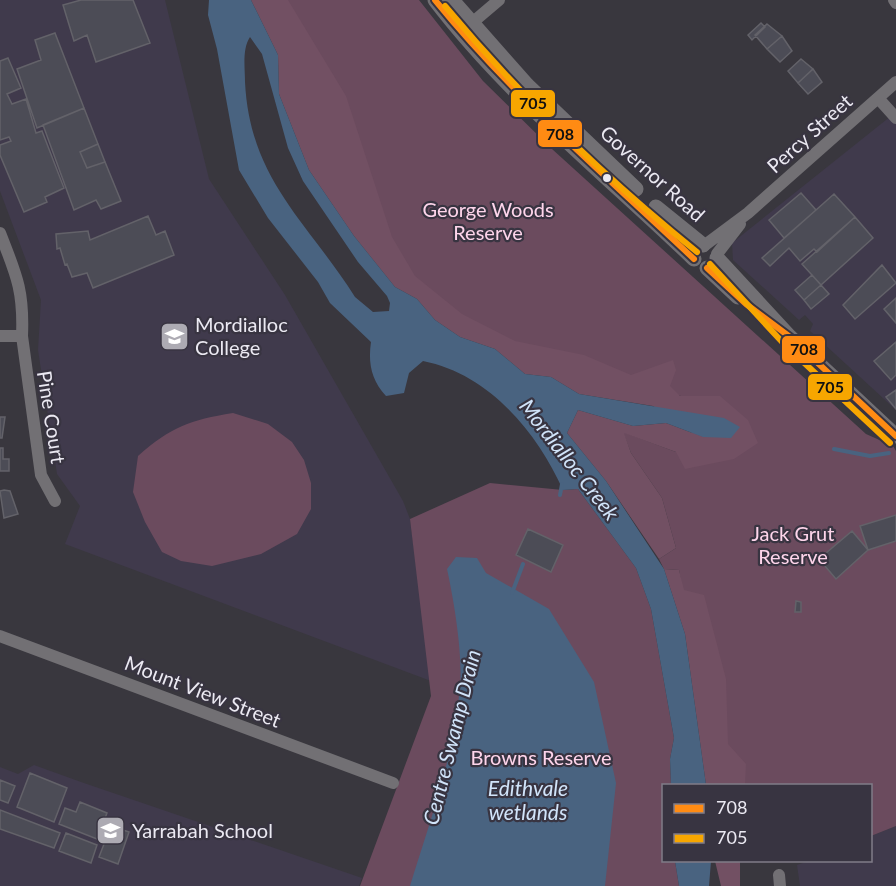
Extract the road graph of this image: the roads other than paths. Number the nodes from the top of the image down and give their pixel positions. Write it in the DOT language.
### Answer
graph roads {
  1 [pos="435,0"];
  2 [pos="452,0"];
  3 [pos="499,0"];
  4 [pos="466,28"];
  5 [pos="896,82"];
  6 [pos="878,98"];
  7 [pos="896,118"];
  8 [pos="0,233"];
  9 [pos="707,255"];
  10 [pos="0,336"];
  11 [pos="22,336"];
  12 [pos="896,436"];
  13 [pos="55,501"];
  14 [pos="0,636"];
  15 [pos="393,783"];
  1 -- 4 [label="street, Governor Road"];
  2 -- 4 [label="street, Governor Road"];
  3 -- 4 [label="street"];
  4 -- 9 [label="street, Governor Road"];
  5 -- 6 [label="street, Percy Street"];
  6 -- 7 [label="street"];
  6 -- 9 [label="street, Percy Street"];
  8 -- 11 [label="street, Pine Court"];
  9 -- 12 [label="street, Governor Road"];
  10 -- 11 [label="street"];
  11 -- 13 [label="street, Pine Court"];
  14 -- 15 [label="street, Mount View Street"];
}
